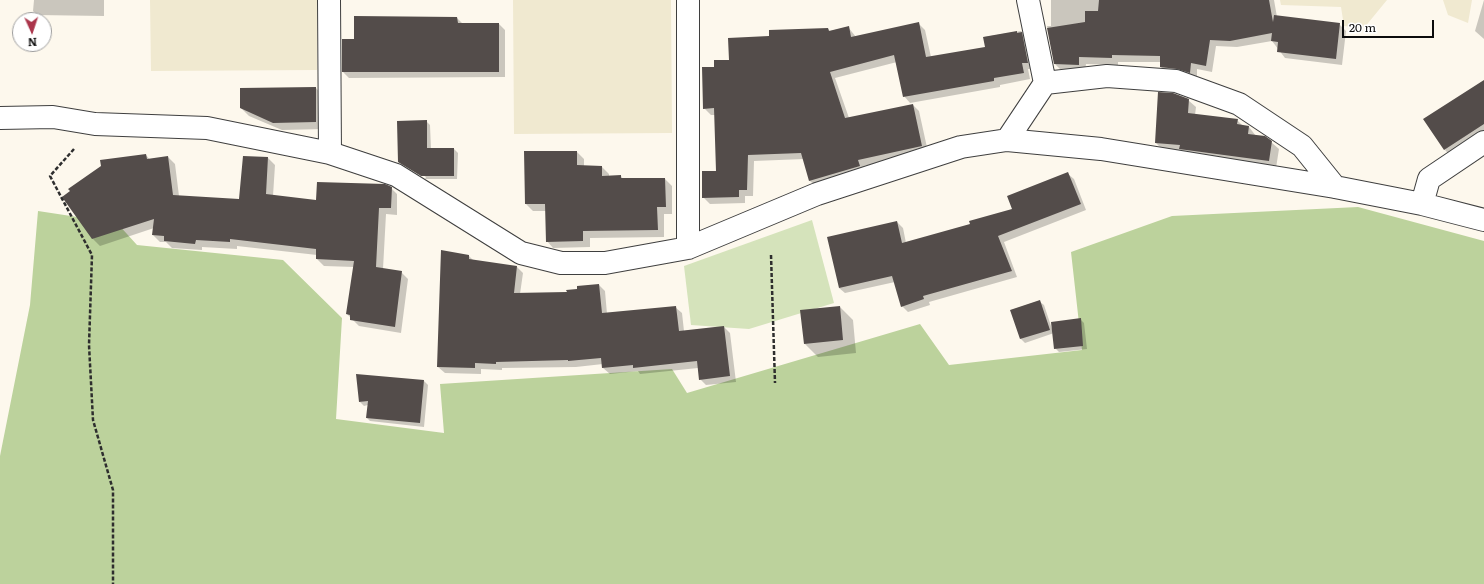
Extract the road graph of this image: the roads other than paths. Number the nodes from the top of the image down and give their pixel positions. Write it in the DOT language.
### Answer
graph roads {
  1 [pos="329,0"];
  2 [pos="688,0"];
  3 [pos="1028,0"];
  4 [pos="1044,83"];
  5 [pos="0,118"];
  6 [pos="1007,140"];
  7 [pos="1484,142"];
  8 [pos="330,153"];
  9 [pos="1335,187"];
  10 [pos="1422,204"];
  11 [pos="1484,220"];
  12 [pos="688,248"];
  1 -- 8 [label="street"];
  2 -- 12 [label="street"];
  3 -- 4 [label="street"];
  4 -- 6 [label="street"];
  4 -- 9 [label="street"];
  5 -- 8 [label="street"];
  6 -- 9 [label="street"];
  6 -- 12 [label="street"];
  7 -- 10 [label="street"];
  8 -- 12 [label="street"];
  9 -- 10 [label="street"];
  10 -- 11 [label="street"];
}
